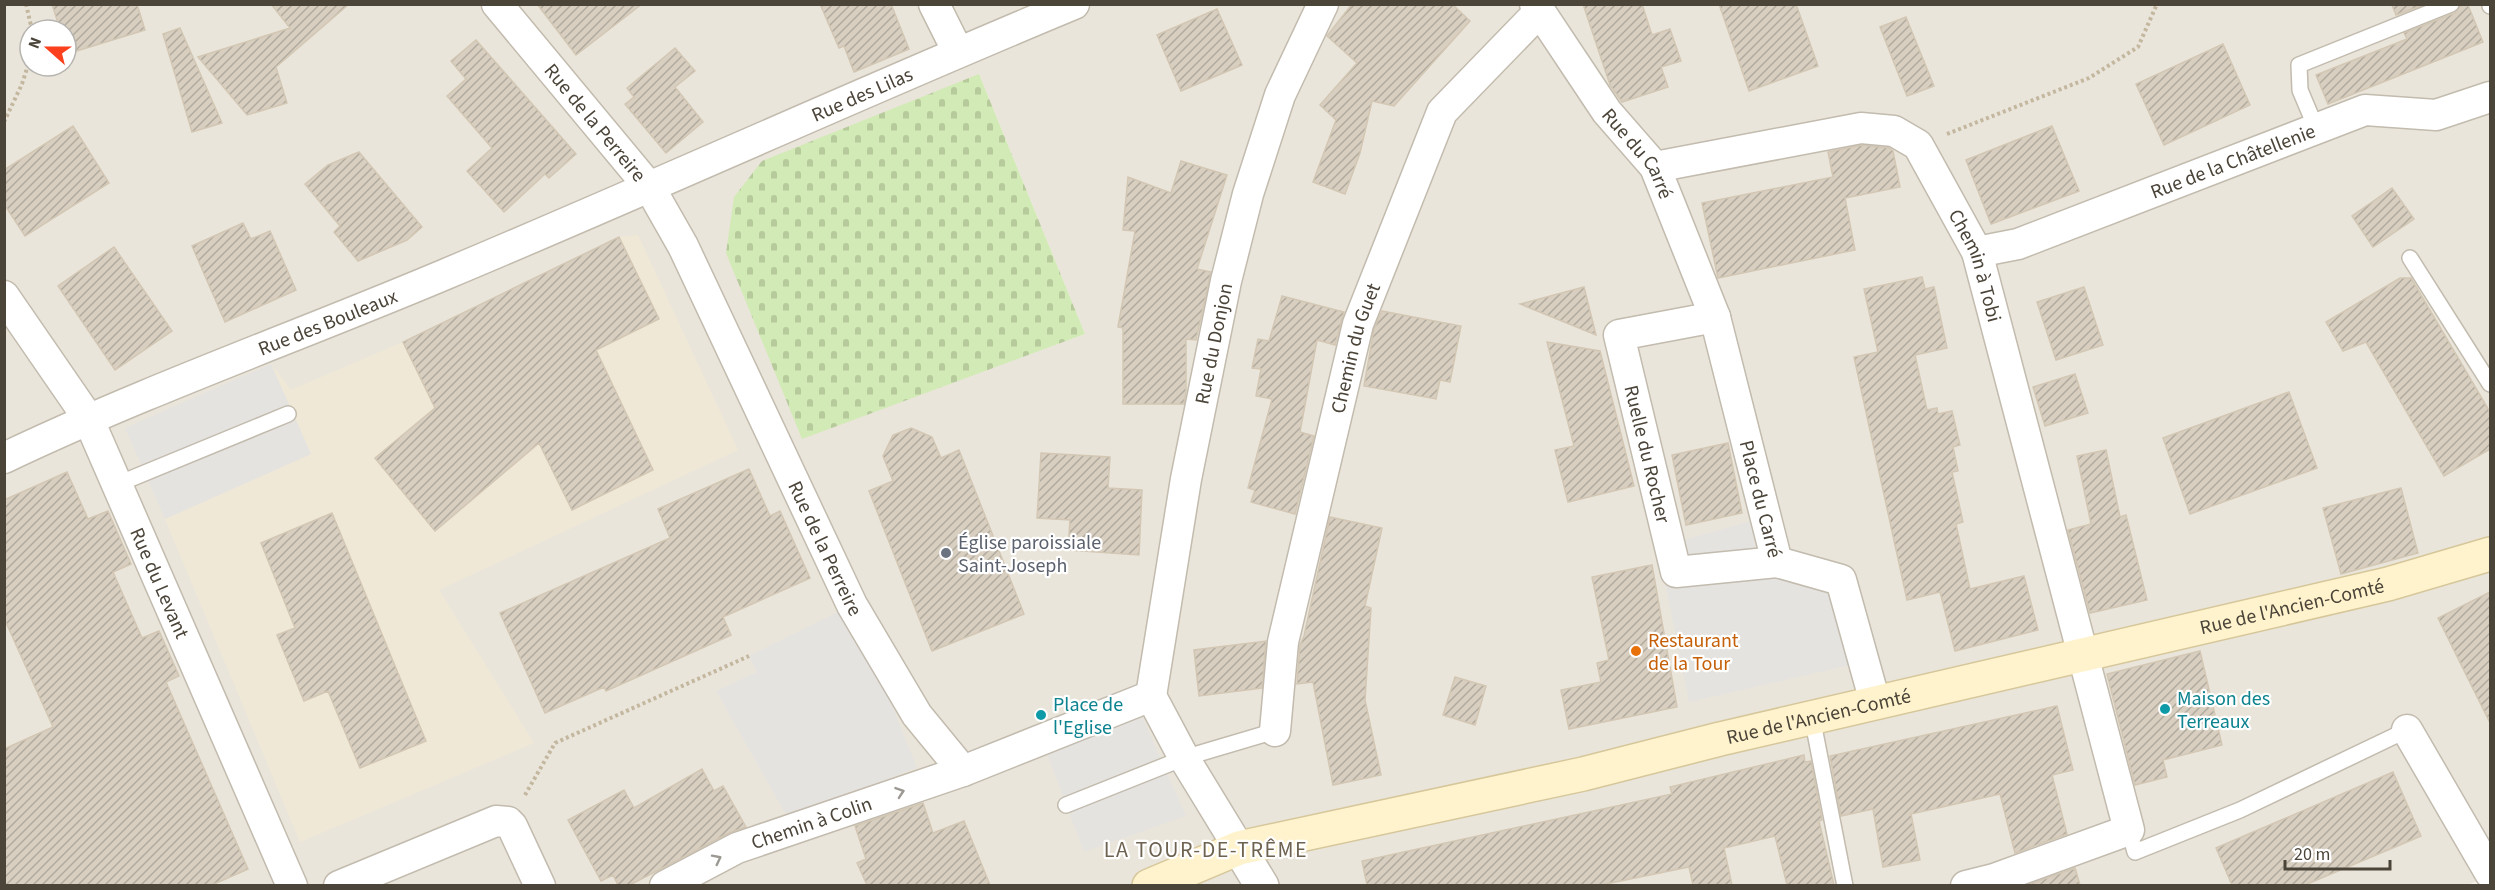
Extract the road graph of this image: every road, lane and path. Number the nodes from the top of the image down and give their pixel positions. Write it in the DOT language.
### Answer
graph roads {
  1 [pos="497,4"];
  2 [pos="934,4"];
  3 [pos="1074,4"];
  4 [pos="1323,4"];
  5 [pos="2157,4"];
  6 [pos="2451,4"];
  7 [pos="1537,8"];
  8 [pos="958,52"];
  9 [pos="24,78"];
  10 [pos="2490,97"];
  11 [pos="4,122"];
  12 [pos="2316,128"];
  13 [pos="1918,145"];
  14 [pos="1655,167"];
  15 [pos="650,188"];
  16 [pos="1977,252"];
  17 [pos="2410,258"];
  18 [pos="4,296"];
  19 [pos="1715,317"];
  20 [pos="2490,384"];
  21 [pos="288,414"];
  22 [pos="88,418"];
  23 [pos="4,458"];
  24 [pos="118,484"];
  25 [pos="2490,554"];
  26 [pos="1777,562"];
  27 [pos="2085,654"];
  28 [pos="749,656"];
  29 [pos="1151,696"];
  30 [pos="1875,702"];
  31 [pos="1812,717"];
  32 [pos="2407,730"];
  33 [pos="1275,731"];
  34 [pos="1184,758"];
  35 [pos="963,771"];
  36 [pos="1066,805"];
  37 [pos="508,822"];
  38 [pos="2130,830"];
  39 [pos="1239,848"];
  40 [pos="2490,873"];
  41 [pos="1995,882"];
  42 [pos="292,885"];
  43 [pos="339,885"];
  44 [pos="540,885"];
  45 [pos="665,885"];
  46 [pos="1149,885"];
  47 [pos="1262,885"];
  48 [pos="1845,885"];
  49 [pos="1966,885"];
  1 -- 15 [label="street, Rue de la Perreire"];
  2 -- 8 [label="street"];
  3 -- 8 [label="street, Rue des Lilas"];
  4 -- 29 [label="street, Rue du Donjon"];
  5 -- 13 [label="path"];
  6 -- 12 [label="lane"];
  7 -- 14 [label="street, Rue du Carré"];
  7 -- 33 [label="street, Chemin du Guet"];
  8 -- 15 [label="street, Rue des Lilas"];
  9 -- 11 [label="path"];
  10 -- 12 [label="street, Rue de la Châtellenie"];
  12 -- 16 [label="street, Rue de la Châtellenie"];
  13 -- 14 [label="street"];
  13 -- 16 [label="street, Chemin à Tobi"];
  14 -- 19 [label="street, Rue du Carré"];
  15 -- 22 [label="street, Rue des Bouleaux"];
  15 -- 35 [label="street, Rue de la Perreire"];
  16 -- 27 [label="street, Chemin à Tobi"];
  17 -- 20 [label="lane"];
  18 -- 22 [label="street, Rue du Levant"];
  19 -- 26 [label="street, Place du Carré"];
  19 -- 26 [label="street, Ruelle du Rocher"];
  21 -- 24 [label="lane"];
  22 -- 23 [label="street, Rue des Bouleaux"];
  22 -- 24 [label="street, Rue du Levant"];
  24 -- 42 [label="street, Rue du Levant"];
  25 -- 27 [label="main road, Rue de l'Ancien-Comté"];
  26 -- 30 [label="street, Place du Carré"];
  27 -- 30 [label="main road, Rue de l'Ancien-Comté"];
  27 -- 38 [label="street, Chemin à Tobi"];
  28 -- 37 [label="path"];
  29 -- 34 [label="street"];
  29 -- 35 [label="street"];
  30 -- 31 [label="main road, Rue de l'Ancien-Comté"];
  31 -- 39 [label="main road, Rue de l'Ancien-Comté"];
  31 -- 48 [label="lane"];
  32 -- 38 [label="lane"];
  32 -- 40 [label="street"];
  33 -- 34 [label="lane"];
  34 -- 36 [label="lane"];
  34 -- 39 [label="street"];
  45 -- 35 [label="street, Chemin à Colin, one-way"];
  37 -- 43 [label="street"];
  37 -- 44 [label="street"];
  38 -- 41 [label="street"];
  39 -- 46 [label="main road, Rue de l'Ancien-Comté"];
  39 -- 47 [label="street"];
  41 -- 49 [label="street"];
}
